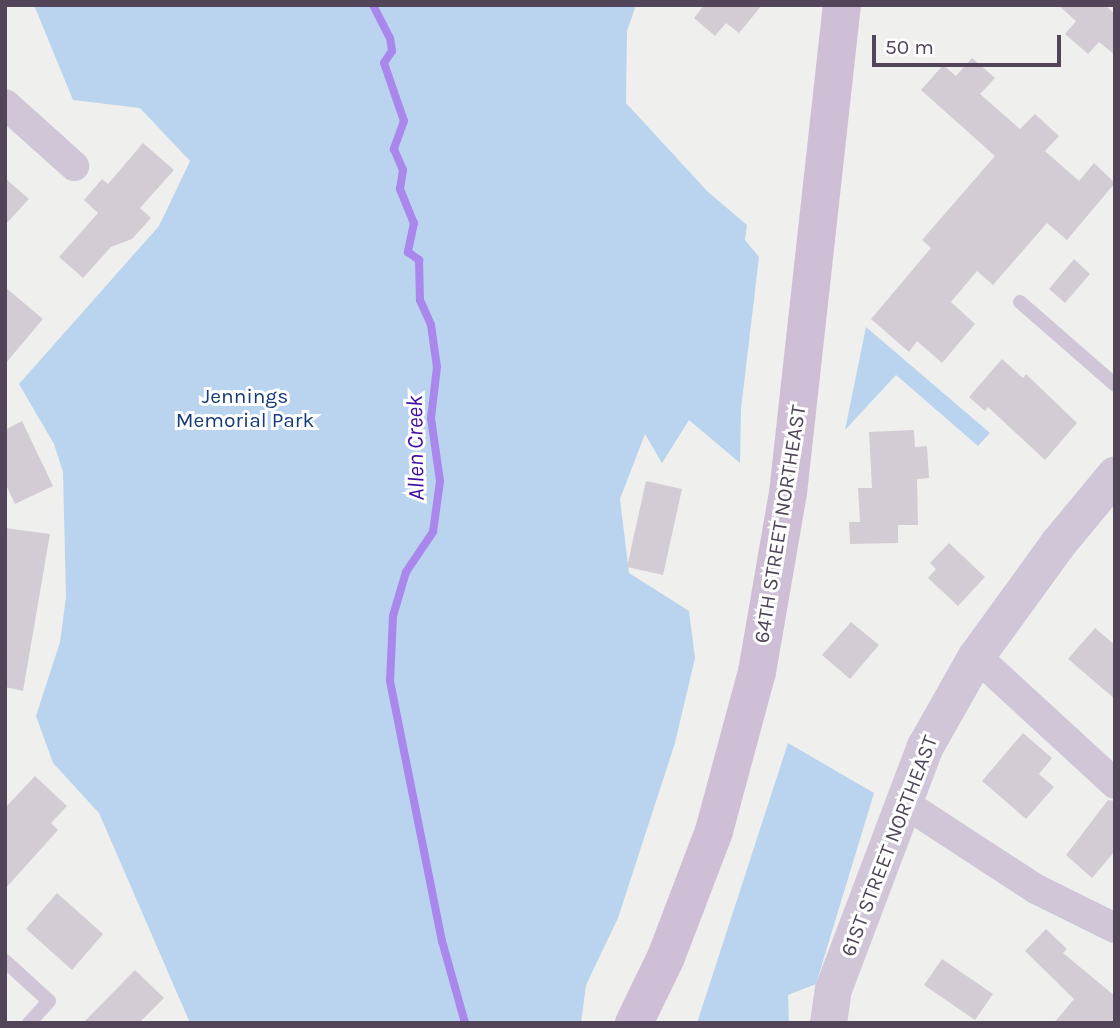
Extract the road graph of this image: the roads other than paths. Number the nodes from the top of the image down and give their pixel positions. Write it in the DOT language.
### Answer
graph roads {
  1 [pos="842,5"];
  2 [pos="5,104"];
  3 [pos="74,166"];
  4 [pos="1020,302"];
  5 [pos="1115,385"];
  6 [pos="1115,474"];
  7 [pos="976,656"];
  8 [pos="1115,784"];
  9 [pos="904,803"];
  10 [pos="1115,928"];
  11 [pos="5,961"];
  12 [pos="29,1023"];
  13 [pos="634,1023"];
  14 [pos="828,1023"];
  1 -- 13 [label="main road, 64TH STREET NORTHEAST"];
  2 -- 3 [label="street"];
  4 -- 5 [label="lane"];
  6 -- 7 [label="street, 61ST STREET NORTHEAST"];
  7 -- 8 [label="street"];
  7 -- 9 [label="street, 61ST STREET NORTHEAST"];
  9 -- 10 [label="street"];
  9 -- 14 [label="street, 61ST STREET NORTHEAST"];
  11 -- 12 [label="lane"];
}
